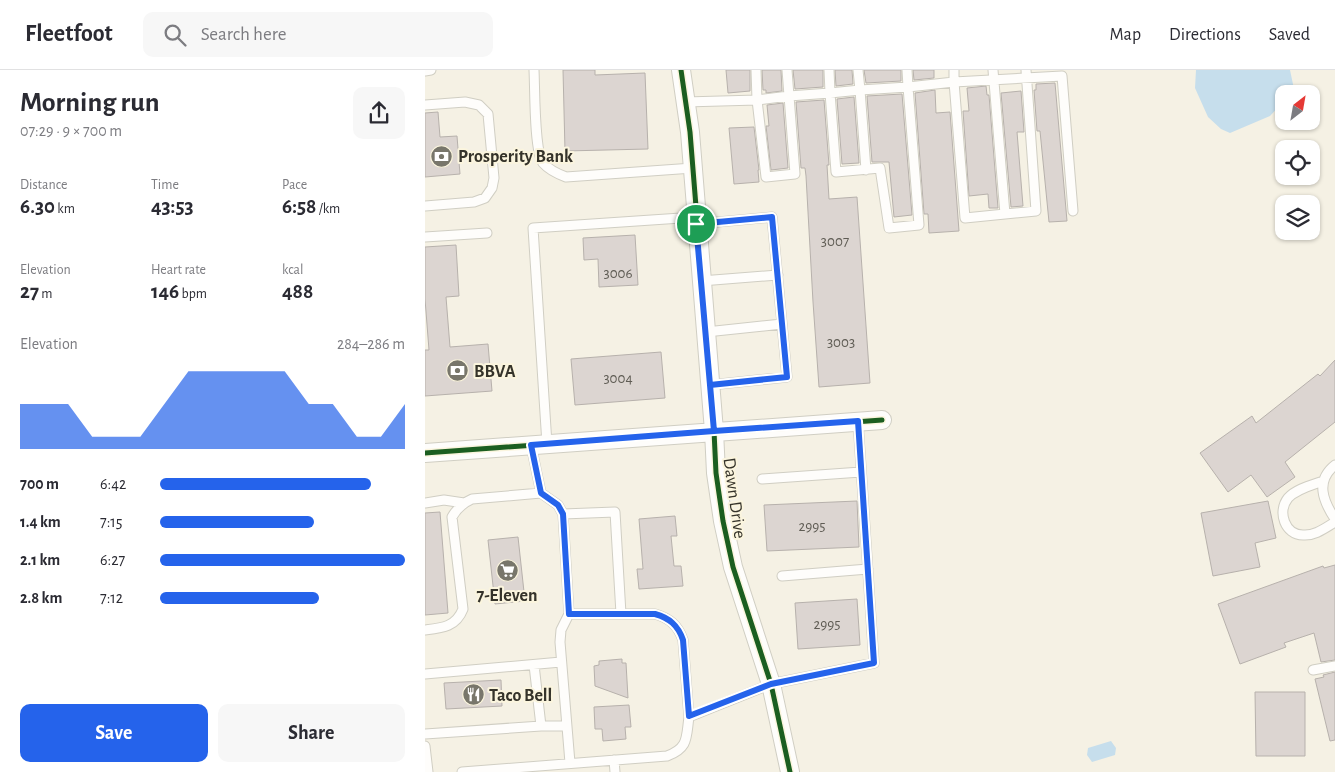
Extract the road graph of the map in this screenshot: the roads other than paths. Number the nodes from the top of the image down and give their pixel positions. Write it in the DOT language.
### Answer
graph roads {
  1 [pos="431,70"];
  2 [pos="535,70"];
  3 [pos="681,70"];
  4 [pos="755,70"];
  5 [pos="787,70"];
  6 [pos="829,70"];
  7 [pos="859,70"];
  8 [pos="907,70"];
  9 [pos="954,70"];
  10 [pos="425,72"];
  11 [pos="1061,73"];
  12 [pos="1026,74"];
  13 [pos="993,75"];
  14 [pos="954,82"];
  15 [pos="908,87"];
  16 [pos="860,90"];
  17 [pos="830,93"];
  18 [pos="789,96"];
  19 [pos="757,100"];
  20 [pos="685,102"];
  21 [pos="425,105"];
  22 [pos="693,168"];
  23 [pos="866,170"];
  24 [pos="425,206"];
  25 [pos="1073,211"];
  26 [pos="1005,214"];
  27 [pos="696,224"];
  28 [pos="487,233"];
  29 [pos="425,237"];
  30 [pos="778,275"];
  31 [pos="701,281"];
  32 [pos="782,324"];
  33 [pos="706,332"];
  34 [pos="710,385"];
  35 [pos="882,420"];
  36 [pos="858,421"];
  37 [pos="714,431"];
  38 [pos="539,444"];
  39 [pos="425,453"];
  40 [pos="1335,465"];
  41 [pos="861,472"];
  42 [pos="762,479"];
  43 [pos="1323,481"];
  44 [pos="541,493"];
  45 [pos="425,503"];
  46 [pos="464,503"];
  47 [pos="563,514"];
  48 [pos="1335,520"];
  49 [pos="868,569"];
  50 [pos="782,576"];
  51 [pos="569,614"];
  52 [pos="621,614"];
  53 [pos="425,630"];
  54 [pos="561,662"];
  55 [pos="534,665"];
  56 [pos="1335,666"];
  57 [pos="1313,670"];
  58 [pos="425,674"];
  59 [pos="771,684"];
  60 [pos="689,716"];
  61 [pos="541,726"];
  62 [pos="567,726"];
  63 [pos="425,734"];
  64 [pos="425,746"];
  65 [pos="614,760"];
  66 [pos="570,763"];
  67 [pos="537,769"];
  68 [pos="427,772"];
  69 [pos="462,772"];
  70 [pos="615,772"];
  71 [pos="790,772"];
  1 -- 10 [label="lane"];
  2 -- 22 [label="lane"];
  3 -- 20 [label="street, Dawn Drive"];
  4 -- 19 [label="lane"];
  5 -- 18 [label="lane"];
  6 -- 17 [label="lane"];
  7 -- 16 [label="lane"];
  8 -- 15 [label="lane"];
  9 -- 14 [label="lane"];
  11 -- 12 [label="lane"];
  11 -- 25 [label="lane"];
  12 -- 13 [label="lane"];
  12 -- 26 [label="lane"];
  13 -- 14 [label="lane"];
  13 -- 26 [label="lane"];
  14 -- 15 [label="lane"];
  14 -- 26 [label="lane"];
  15 -- 16 [label="lane"];
  15 -- 23 [label="lane"];
  16 -- 17 [label="lane"];
  16 -- 23 [label="lane"];
  17 -- 18 [label="lane"];
  17 -- 23 [label="lane"];
  18 -- 19 [label="lane"];
  18 -- 19 [label="lane"];
  19 -- 20 [label="lane"];
  20 -- 22 [label="street, Dawn Drive"];
  21 -- 24 [label="lane"];
  22 -- 27 [label="street, Dawn Drive"];
  27 -- 30 [label="lane"];
  27 -- 31 [label="street, Dawn Drive"];
  27 -- 38 [label="lane"];
  28 -- 29 [label="lane"];
  30 -- 31 [label="lane"];
  30 -- 32 [label="lane"];
  31 -- 33 [label="street, Dawn Drive"];
  32 -- 33 [label="lane"];
  32 -- 34 [label="lane"];
  33 -- 34 [label="street, Dawn Drive"];
  34 -- 37 [label="street, Dawn Drive"];
  35 -- 36 [label="street"];
  36 -- 37 [label="street"];
  36 -- 41 [label="lane"];
  37 -- 38 [label="street"];
  37 -- 59 [label="street, Dawn Drive"];
  38 -- 39 [label="street"];
  38 -- 44 [label="lane"];
  40 -- 43 [label="lane"];
  41 -- 42 [label="lane"];
  41 -- 49 [label="lane"];
  43 -- 48 [label="lane"];
  43 -- 48 [label="lane"];
  44 -- 46 [label="lane"];
  44 -- 47 [label="lane"];
  45 -- 46 [label="lane"];
  46 -- 53 [label="lane"];
  47 -- 51 [label="lane"];
  47 -- 52 [label="lane"];
  49 -- 50 [label="lane"];
  49 -- 59 [label="lane"];
  51 -- 52 [label="lane"];
  51 -- 54 [label="lane"];
  52 -- 60 [label="lane"];
  54 -- 55 [label="lane"];
  54 -- 62 [label="lane"];
  55 -- 58 [label="lane"];
  55 -- 61 [label="lane"];
  56 -- 57 [label="lane"];
  59 -- 60 [label="lane"];
  59 -- 71 [label="street, Dawn Drive"];
  60 -- 65 [label="lane"];
  61 -- 62 [label="lane"];
  61 -- 63 [label="lane"];
  62 -- 66 [label="lane"];
  64 -- 68 [label="lane"];
  65 -- 66 [label="lane"];
  65 -- 70 [label="lane"];
  66 -- 67 [label="lane"];
  67 -- 69 [label="lane"];
}
